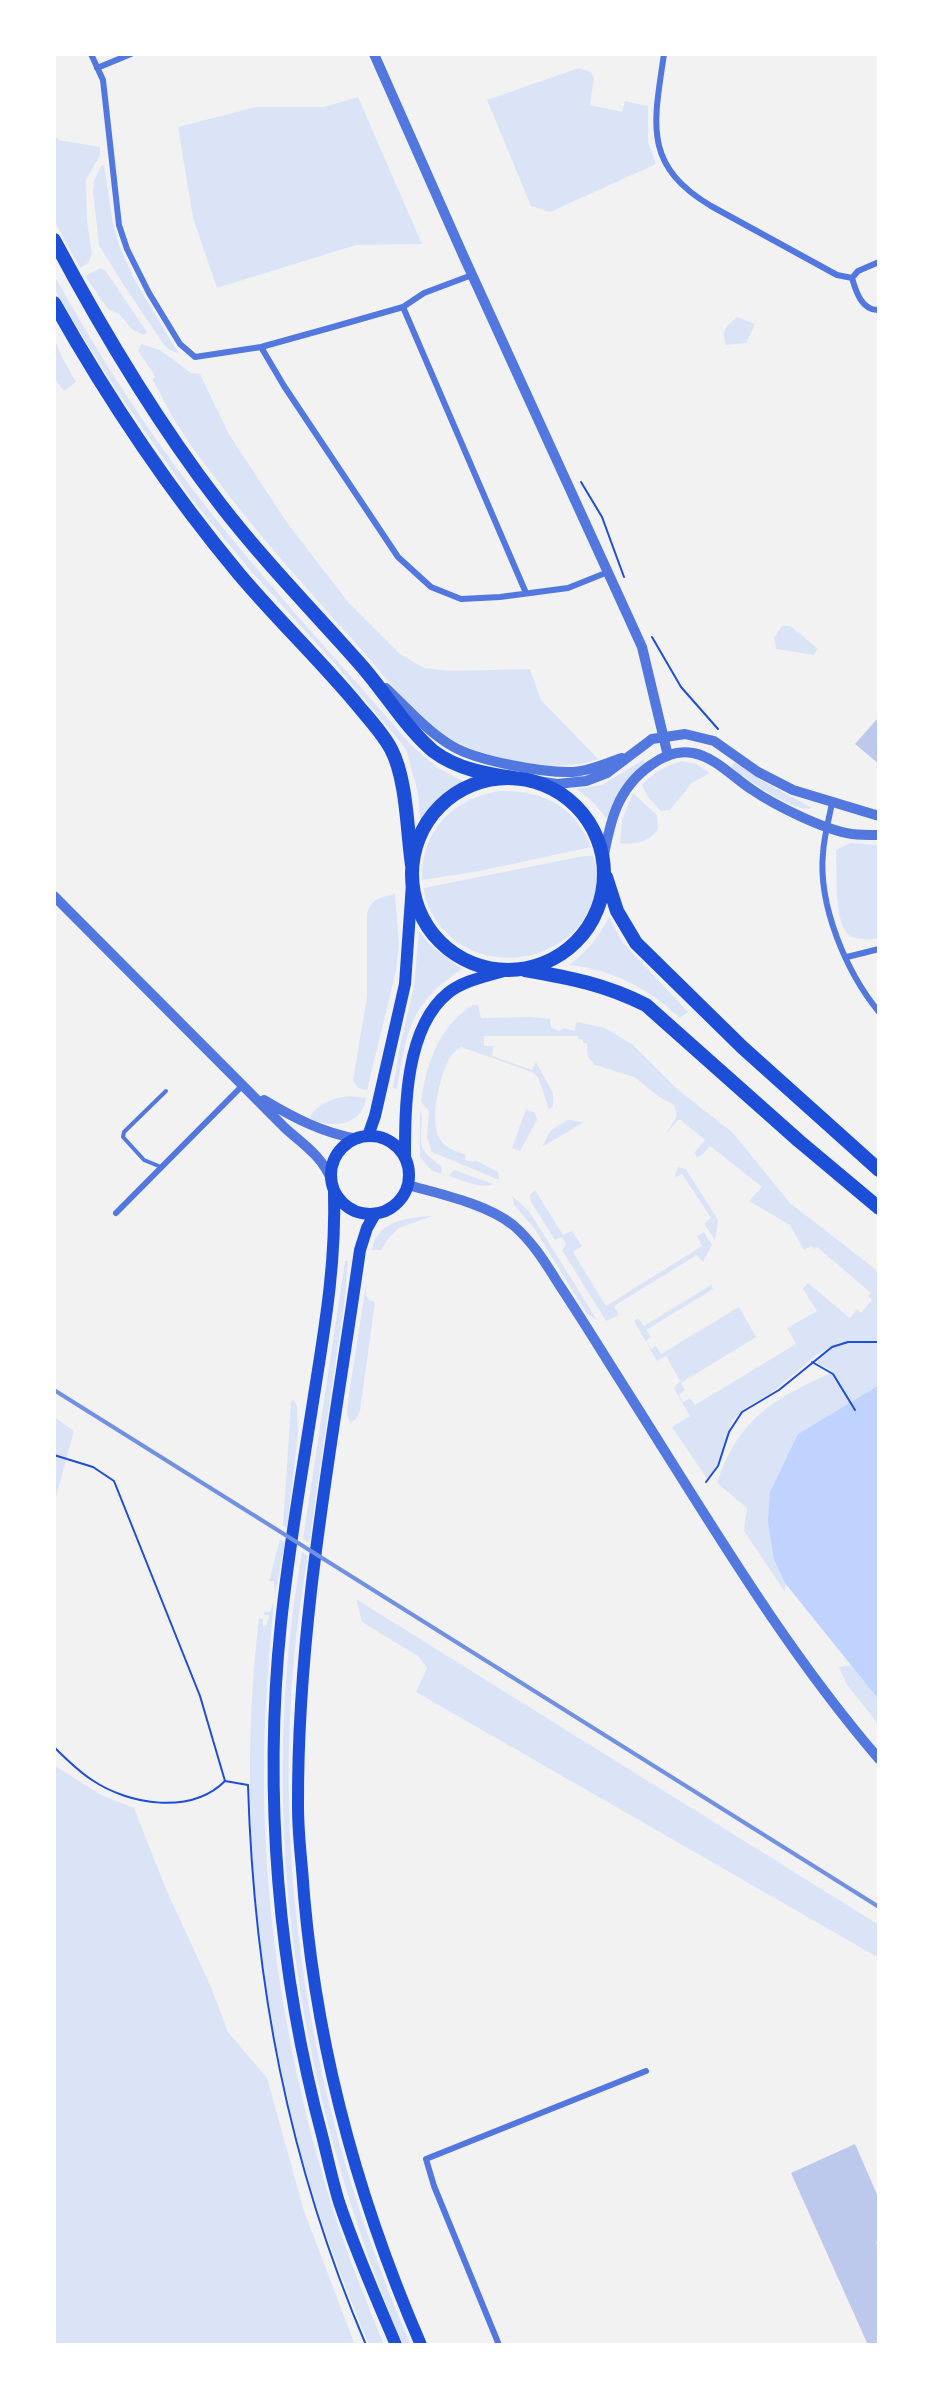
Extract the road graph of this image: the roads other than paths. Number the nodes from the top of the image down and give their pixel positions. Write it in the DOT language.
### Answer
graph roads {
  1 [pos="91,54"];
  2 [pos="131,54"];
  3 [pos="374,54"];
  4 [pos="664,54"];
  5 [pos="97,68"];
  6 [pos="54,240"];
  7 [pos="879,262"];
  8 [pos="472,275"];
  9 [pos="852,278"];
  10 [pos="54,303"];
  11 [pos="403,307"];
  12 [pos="879,310"];
  13 [pos="261,347"];
  14 [pos="608,572"];
  15 [pos="526,593"];
  16 [pos="361,665"];
  17 [pos="662,736"];
  18 [pos="628,756"];
  19 [pos="668,756"];
  20 [pos="519,778"];
  21 [pos="832,803"];
  22 [pos="879,816"];
  23 [pos="827,827"];
  24 [pos="879,835"];
  25 [pos="412,865"];
  26 [pos="604,866"];
  27 [pos="412,884"];
  28 [pos="54,897"];
  29 [pos="879,950"];
  30 [pos="847,957"];
  31 [pos="512,969"];
  32 [pos="879,1012"];
  33 [pos="247,1089"];
  34 [pos="166,1091"];
  35 [pos="363,1137"];
  36 [pos="405,1158"];
  37 [pos="162,1167"];
  38 [pos="879,1170"];
  39 [pos="333,1185"];
  40 [pos="408,1185"];
  41 [pos="879,1208"];
  42 [pos="116,1214"];
  43 [pos="375,1214"];
  44 [pos="879,1760"];
  45 [pos="646,2071"];
  46 [pos="396,2345"];
  47 [pos="422,2345"];
  48 [pos="499,2345"];
  1 -- 5 [label="street"];
  2 -- 5 [label="street"];
  3 -- 8 [label="street"];
  4 -- 9 [label="street"];
  5 -- 13 [label="street"];
  6 -- 16 [label="main road"];
  7 -- 9 [label="street"];
  8 -- 11 [label="street"];
  8 -- 14 [label="street"];
  9 -- 12 [label="street"];
  10 -- 25 [label="main road"];
  11 -- 13 [label="street"];
  11 -- 15 [label="street"];
  13 -- 15 [label="street"];
  14 -- 15 [label="street"];
  14 -- 17 [label="street"];
  16 -- 18 [label="street"];
  16 -- 20 [label="main road"];
  17 -- 18 [label="street"];
  17 -- 19 [label="street"];
  17 -- 21 [label="street"];
  18 -- 20 [label="street"];
  19 -- 23 [label="street"];
  19 -- 26 [label="street"];
  20 -- 25 [label="main road"];
  20 -- 26 [label="main road"];
  21 -- 22 [label="street"];
  21 -- 23 [label="street"];
  23 -- 24 [label="street"];
  23 -- 30 [label="street"];
  25 -- 27 [label="main road"];
  26 -- 31 [label="main road"];
  26 -- 38 [label="main road"];
  27 -- 31 [label="main road"];
  27 -- 35 [label="main road"];
  28 -- 33 [label="street"];
  29 -- 30 [label="street"];
  30 -- 32 [label="street"];
  31 -- 36 [label="main road"];
  31 -- 41 [label="main road"];
  33 -- 35 [label="street"];
  33 -- 37 [label="street"];
  33 -- 39 [label="street"];
  34 -- 37 [label="lane"];
  35 -- 36 [label="main road"];
  35 -- 39 [label="main road"];
  36 -- 40 [label="main road"];
  37 -- 42 [label="street"];
  39 -- 43 [label="main road"];
  39 -- 46 [label="main road"];
  40 -- 43 [label="main road"];
  40 -- 44 [label="street"];
  43 -- 47 [label="main road"];
  45 -- 48 [label="street"];
}
